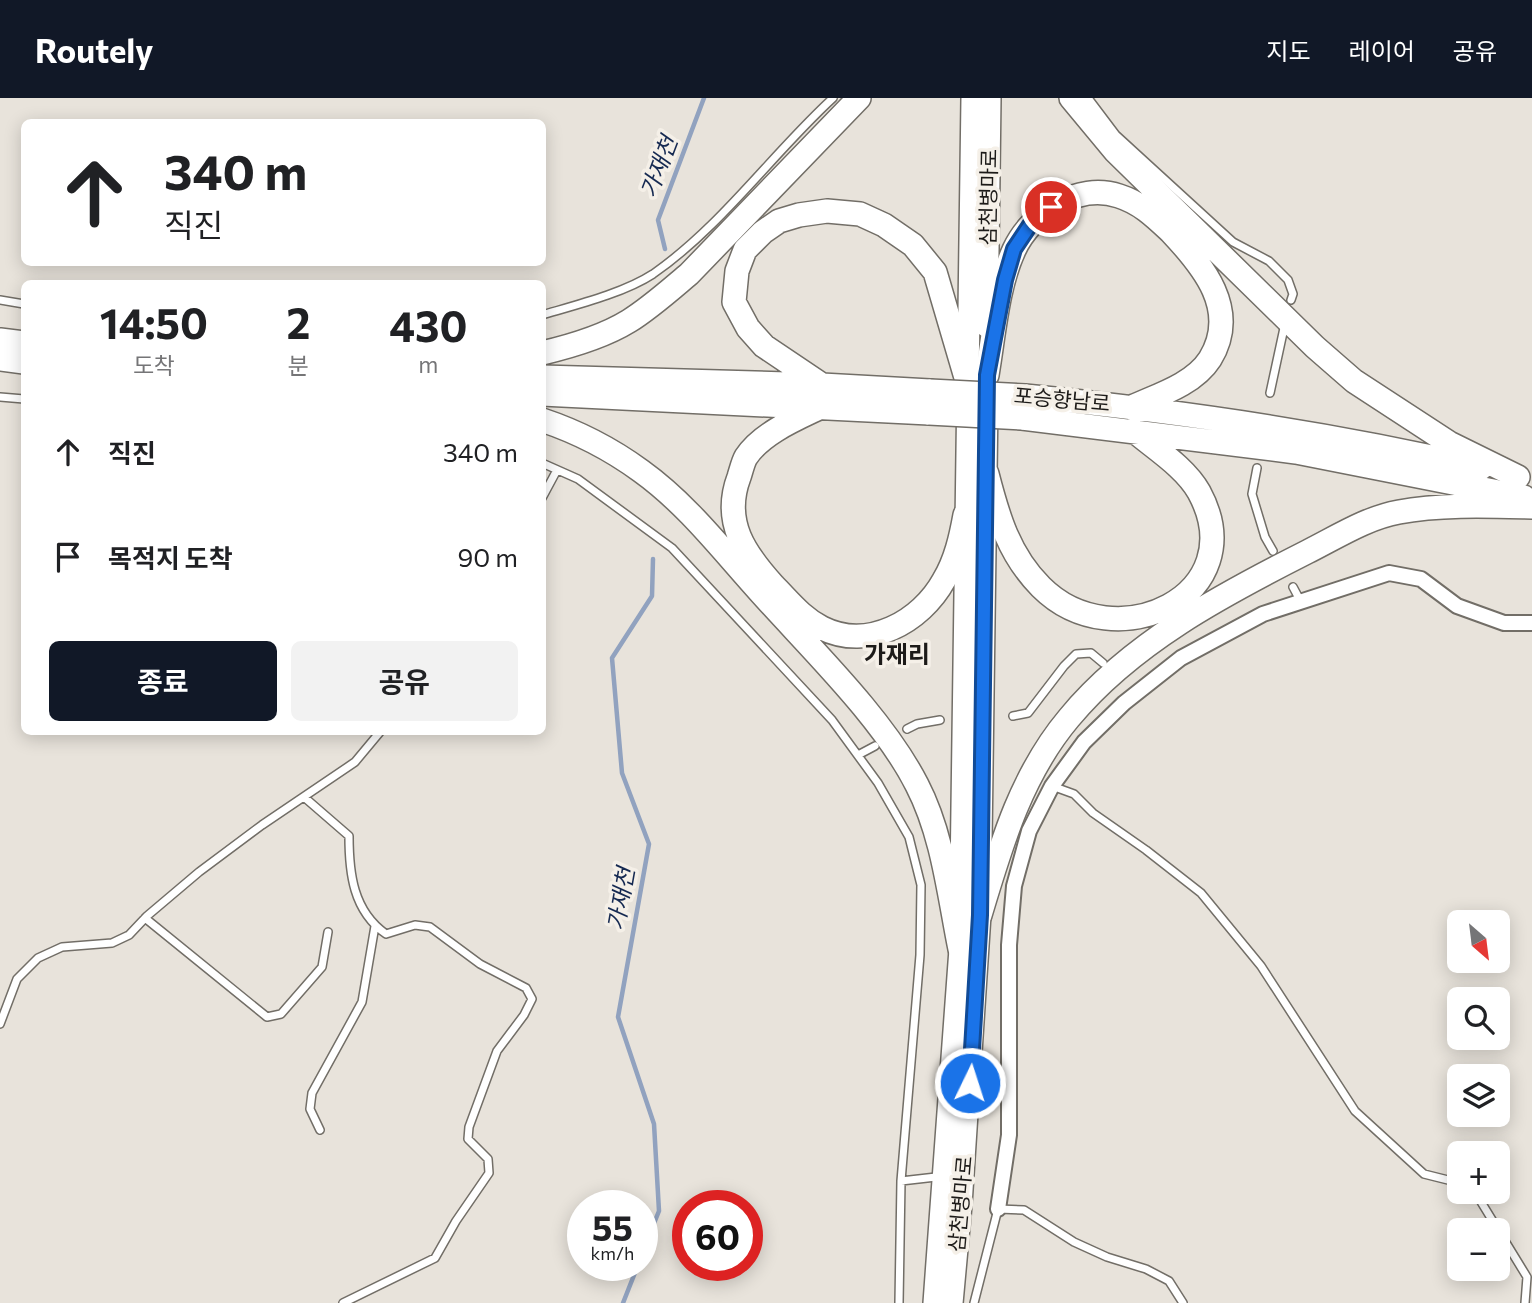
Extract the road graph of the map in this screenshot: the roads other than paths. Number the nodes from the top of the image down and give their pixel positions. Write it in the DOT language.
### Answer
graph roads {
  1 [pos="832,98"];
  2 [pos="859,98"];
  3 [pos="972,98"];
  4 [pos="990,98"];
  5 [pos="1071,98"];
  6 [pos="1088,98"];
  7 [pos="0,300"];
  8 [pos="1291,300"];
  9 [pos="21,304"];
  10 [pos="546,313"];
  11 [pos="1284,328"];
  12 [pos="0,340"];
  13 [pos="21,343"];
  14 [pos="546,352"];
  15 [pos="0,359"];
  16 [pos="21,362"];
  17 [pos="546,377"];
  18 [pos="977,378"];
  19 [pos="1270,393"];
  20 [pos="546,394"];
  21 [pos="821,396"];
  22 [pos="0,397"];
  23 [pos="21,399"];
  24 [pos="1024,407"];
  25 [pos="1134,407"];
  26 [pos="546,422"];
  27 [pos="1133,430"];
  28 [pos="546,465"];
  29 [pos="1256,468"];
  30 [pos="557,470"];
  31 [pos="987,474"];
  32 [pos="1525,479"];
  33 [pos="546,491"];
  34 [pos="1532,499"];
  35 [pos="1532,508"];
  36 [pos="965,515"];
  37 [pos="1273,551"];
  38 [pos="1293,587"];
  39 [pos="1301,602"];
  40 [pos="1532,623"];
  41 [pos="1103,663"];
  42 [pos="1013,716"];
  43 [pos="940,720"];
  44 [pos="907,729"];
  45 [pos="378,735"];
  46 [pos="875,746"];
  47 [pos="858,755"];
  48 [pos="1052,786"];
  49 [pos="304,797"];
  50 [pos="980,915"];
  51 [pos="145,918"];
  52 [pos="375,926"];
  53 [pos="328,932"];
  54 [pos="960,949"];
  55 [pos="0,1024"];
  56 [pos="320,1130"];
  57 [pos="936,1177"];
  58 [pos="1447,1180"];
  59 [pos="901,1181"];
  60 [pos="1482,1204"];
  61 [pos="998,1209"];
  62 [pos="343,1303"];
  63 [pos="899,1303"];
  64 [pos="934,1303"];
  65 [pos="952,1303"];
  66 [pos="974,1303"];
  67 [pos="1184,1303"];
  68 [pos="1524,1303"];
  1 -- 10 [label="lane"];
  2 -- 14 [label="highway"];
  3 -- 18 [label="main road, 삼천병마로"];
  4 -- 18 [label="main road, 삼천병마로"];
  5 -- 32 [label="highway"];
  6 -- 8 [label="lane"];
  7 -- 9 [label="lane"];
  11 -- 19 [label="lane"];
  12 -- 13 [label="highway"];
  15 -- 16 [label="highway"];
  17 -- 21 [label="highway, 포승향남로"];
  18 -- 21 [label="highway"];
  18 -- 25 [label="highway"];
  18 -- 31 [label="main road, 삼천병마로"];
  18 -- 36 [label="main road, 삼천병마로"];
  20 -- 21 [label="highway, 포승향남로"];
  21 -- 24 [label="highway, 포승향남로, bridge"];
  21 -- 36 [label="highway"];
  22 -- 23 [label="lane"];
  24 -- 25 [label="highway, 포승향남로"];
  24 -- 27 [label="highway, 포승향남로"];
  25 -- 32 [label="highway, 포승향남로"];
  26 -- 54 [label="highway"];
  27 -- 31 [label="highway"];
  27 -- 34 [label="highway, 포승향남로"];
  28 -- 30 [label="lane"];
  29 -- 37 [label="lane"];
  30 -- 33 [label="lane"];
  30 -- 47 [label="lane"];
  31 -- 50 [label="main road, 삼천병마로"];
  35 -- 50 [label="highway"];
  36 -- 54 [label="main road, 삼천병마로"];
  38 -- 39 [label="lane"];
  39 -- 40 [label="street"];
  39 -- 48 [label="street"];
  41 -- 42 [label="lane"];
  43 -- 44 [label="lane"];
  45 -- 49 [label="lane"];
  46 -- 47 [label="lane"];
  47 -- 59 [label="lane"];
  48 -- 58 [label="lane"];
  48 -- 61 [label="street"];
  49 -- 51 [label="lane"];
  49 -- 52 [label="lane"];
  50 -- 65 [label="main road, 삼천병마로"];
  51 -- 53 [label="lane"];
  51 -- 55 [label="lane"];
  52 -- 56 [label="lane"];
  52 -- 62 [label="lane"];
  54 -- 64 [label="main road, 삼천병마로"];
  57 -- 59 [label="lane"];
  59 -- 63 [label="lane"];
  60 -- 68 [label="lane"];
  61 -- 66 [label="lane"];
  61 -- 67 [label="lane"];
}
